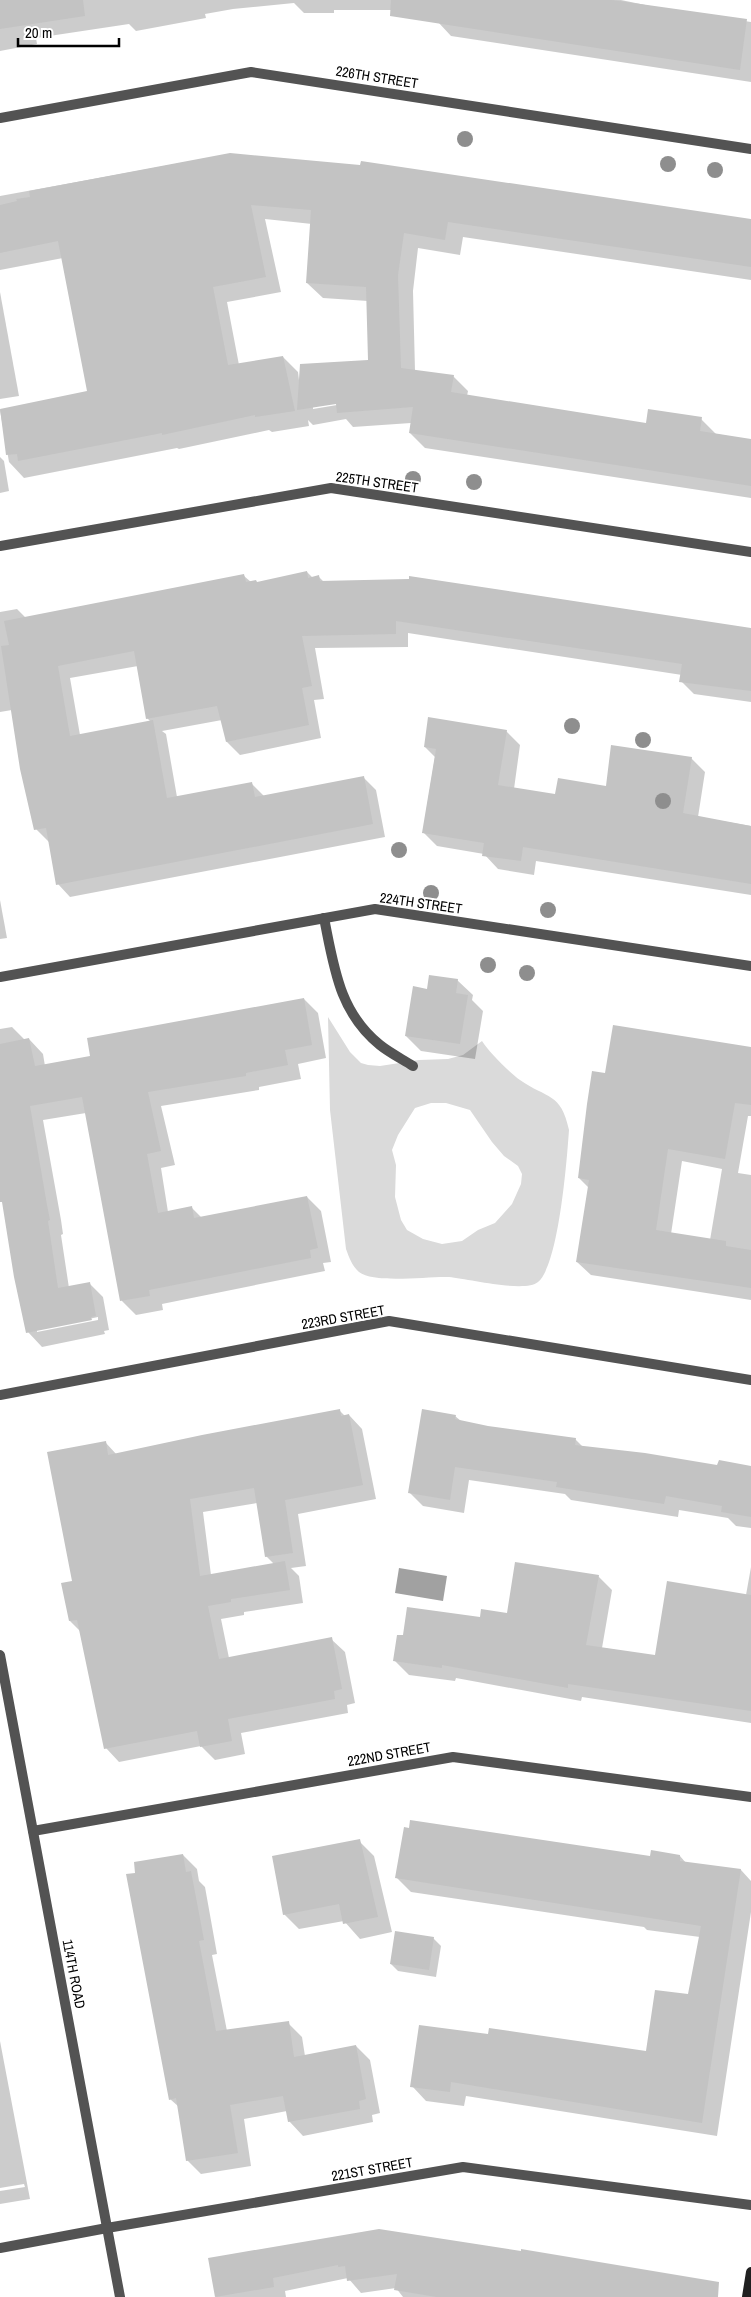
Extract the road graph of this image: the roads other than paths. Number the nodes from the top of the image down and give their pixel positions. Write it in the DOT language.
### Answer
graph roads {
  1 [pos="0,118"];
  2 [pos="751,149"];
  3 [pos="0,546"];
  4 [pos="751,552"];
  5 [pos="324,918"];
  6 [pos="751,966"];
  7 [pos="0,977"];
  8 [pos="412,1066"];
  9 [pos="751,1380"];
  10 [pos="0,1395"];
  11 [pos="0,1655"];
  12 [pos="751,1797"];
  13 [pos="33,1831"];
  14 [pos="751,2205"];
  15 [pos="107,2228"];
  16 [pos="0,2248"];
  17 [pos="751,2272"];
  18 [pos="120,2297"];
  19 [pos="747,2297"];
  1 -- 2 [label="street, 226TH STREET"];
  3 -- 4 [label="street, 225TH STREET"];
  5 -- 6 [label="street, 224TH STREET"];
  5 -- 7 [label="street, 224TH STREET"];
  5 -- 8 [label="street"];
  9 -- 10 [label="street, 223RD STREET"];
  11 -- 13 [label="street, 114TH ROAD"];
  12 -- 13 [label="street, 222ND STREET"];
  13 -- 15 [label="street, 114TH ROAD"];
  14 -- 15 [label="street, 221ST STREET"];
  15 -- 16 [label="street, 221ST STREET"];
  15 -- 18 [label="street, 114TH ROAD"];
  17 -- 19 [label="main road"];
}
